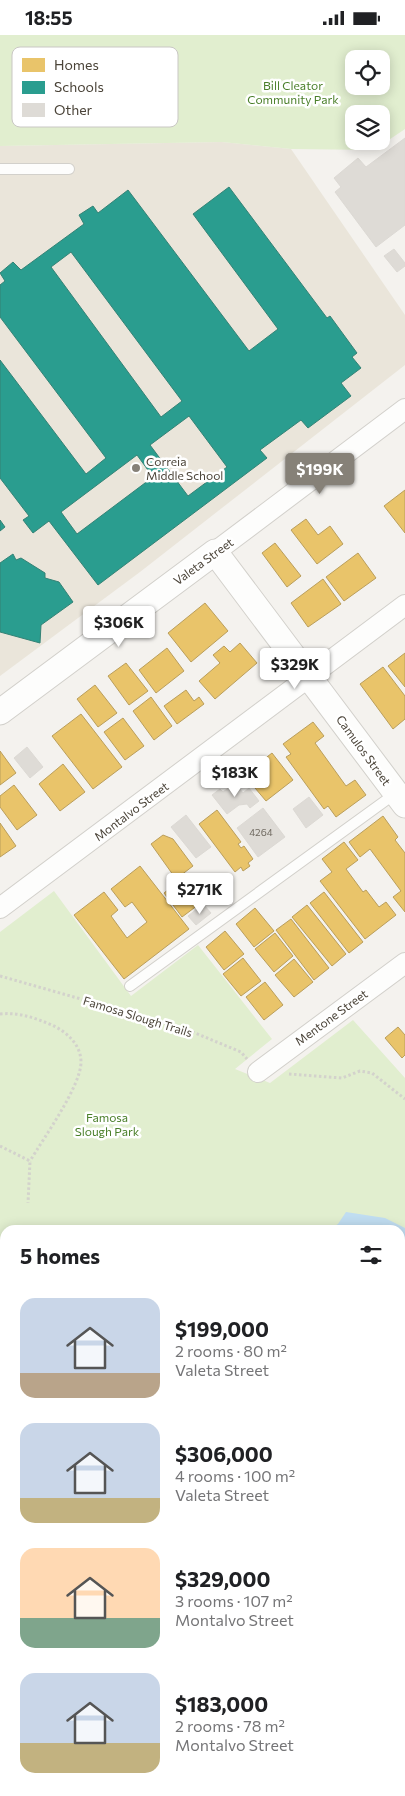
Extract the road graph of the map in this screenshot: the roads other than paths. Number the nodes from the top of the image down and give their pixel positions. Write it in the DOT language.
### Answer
graph roads {
  1 [pos="0,169"];
  2 [pos="69,169"];
  3 [pos="405,409"];
  4 [pos="215,553"];
  5 [pos="405,605"];
  6 [pos="310,677"];
  7 [pos="0,712"];
  8 [pos="402,795"];
  9 [pos="0,908"];
  10 [pos="405,963"];
  11 [pos="130,986"];
  12 [pos="258,1071"];
  1 -- 2 [label="lane"];
  3 -- 4 [label="street, Valeta Street"];
  4 -- 6 [label="street, Camulos Street"];
  4 -- 7 [label="street, Valeta Street"];
  5 -- 6 [label="street, Montalvo Street"];
  6 -- 8 [label="street, Camulos Street"];
  6 -- 9 [label="street, Montalvo Street"];
  8 -- 11 [label="lane"];
  10 -- 12 [label="street, Mentone Street"];
}
